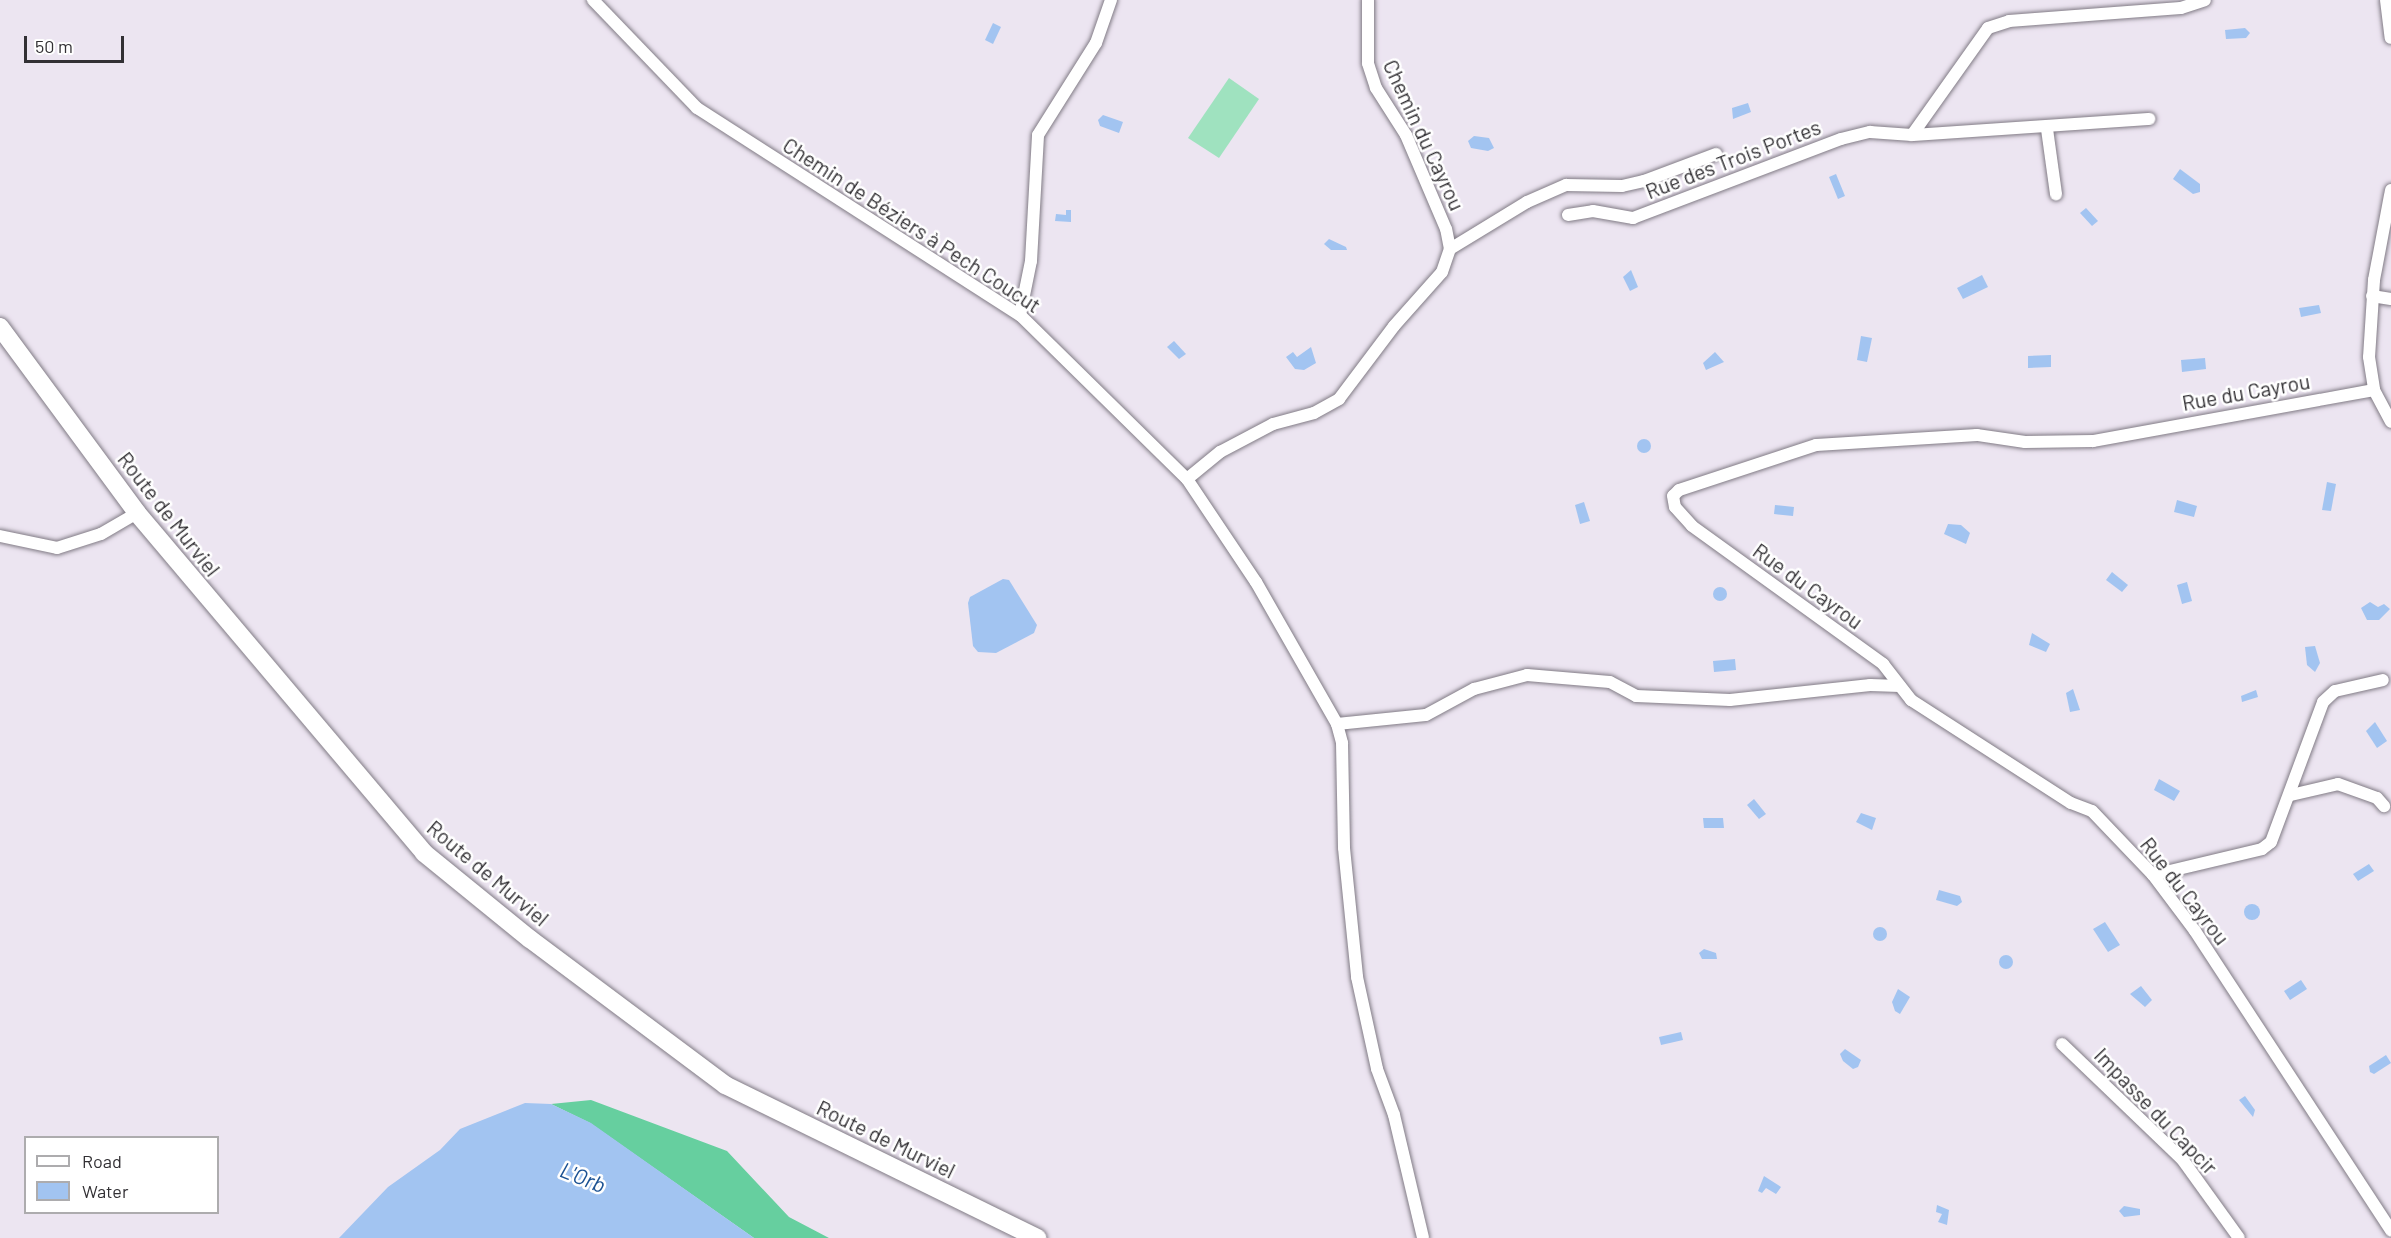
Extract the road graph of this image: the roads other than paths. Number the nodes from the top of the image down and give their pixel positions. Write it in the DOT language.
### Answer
graph roads {
  1 [pos="593,0"];
  2 [pos="1111,0"];
  3 [pos="1368,0"];
  4 [pos="2205,0"];
  5 [pos="2386,0"];
  6 [pos="2391,38"];
  7 [pos="2149,119"];
  8 [pos="2047,129"];
  9 [pos="1912,135"];
  10 [pos="1716,154"];
  11 [pos="2391,190"];
  12 [pos="2056,194"];
  13 [pos="1568,215"];
  14 [pos="1450,249"];
  15 [pos="2372,296"];
  16 [pos="2391,299"];
  17 [pos="1020,315"];
  18 [pos="0,327"];
  19 [pos="2374,390"];
  20 [pos="2391,422"];
  21 [pos="1187,479"];
  22 [pos="137,513"];
  23 [pos="0,536"];
  24 [pos="2383,680"];
  25 [pos="1900,686"];
  26 [pos="1337,723"];
  27 [pos="2291,795"];
  28 [pos="2384,806"];
  29 [pos="2153,875"];
  30 [pos="2062,1044"];
  31 [pos="2391,1231"];
  32 [pos="1038,1238"];
  33 [pos="1423,1238"];
  34 [pos="2240,1238"];
  1 -- 17 [label="street, Chemin de Béziers à Pech Coucut"];
  2 -- 17 [label="street"];
  3 -- 14 [label="street, Chemin du Cayrou"];
  4 -- 9 [label="street"];
  5 -- 6 [label="street"];
  7 -- 8 [label="street, Rue des Trois Portes"];
  8 -- 9 [label="street, Rue des Trois Portes"];
  8 -- 12 [label="street"];
  9 -- 13 [label="street, Rue des Trois Portes"];
  10 -- 14 [label="street"];
  11 -- 15 [label="street"];
  14 -- 21 [label="street"];
  15 -- 16 [label="street"];
  15 -- 19 [label="street"];
  17 -- 21 [label="street, Chemin de Béziers à Pech Coucut"];
  18 -- 22 [label="main road, Route de Murviel"];
  19 -- 20 [label="street"];
  19 -- 25 [label="street, Rue du Cayrou"];
  21 -- 26 [label="street, Chemin de Béziers à Pech Coucut"];
  22 -- 23 [label="street"];
  22 -- 32 [label="main road, Route de Murviel"];
  24 -- 27 [label="street"];
  25 -- 26 [label="street"];
  25 -- 29 [label="street, Rue du Cayrou"];
  26 -- 33 [label="street, Chemin de Béziers à Pech Coucut"];
  27 -- 28 [label="street"];
  27 -- 29 [label="street"];
  29 -- 31 [label="street, Rue du Cayrou"];
  30 -- 34 [label="street, Impasse du Capcir"];
}
